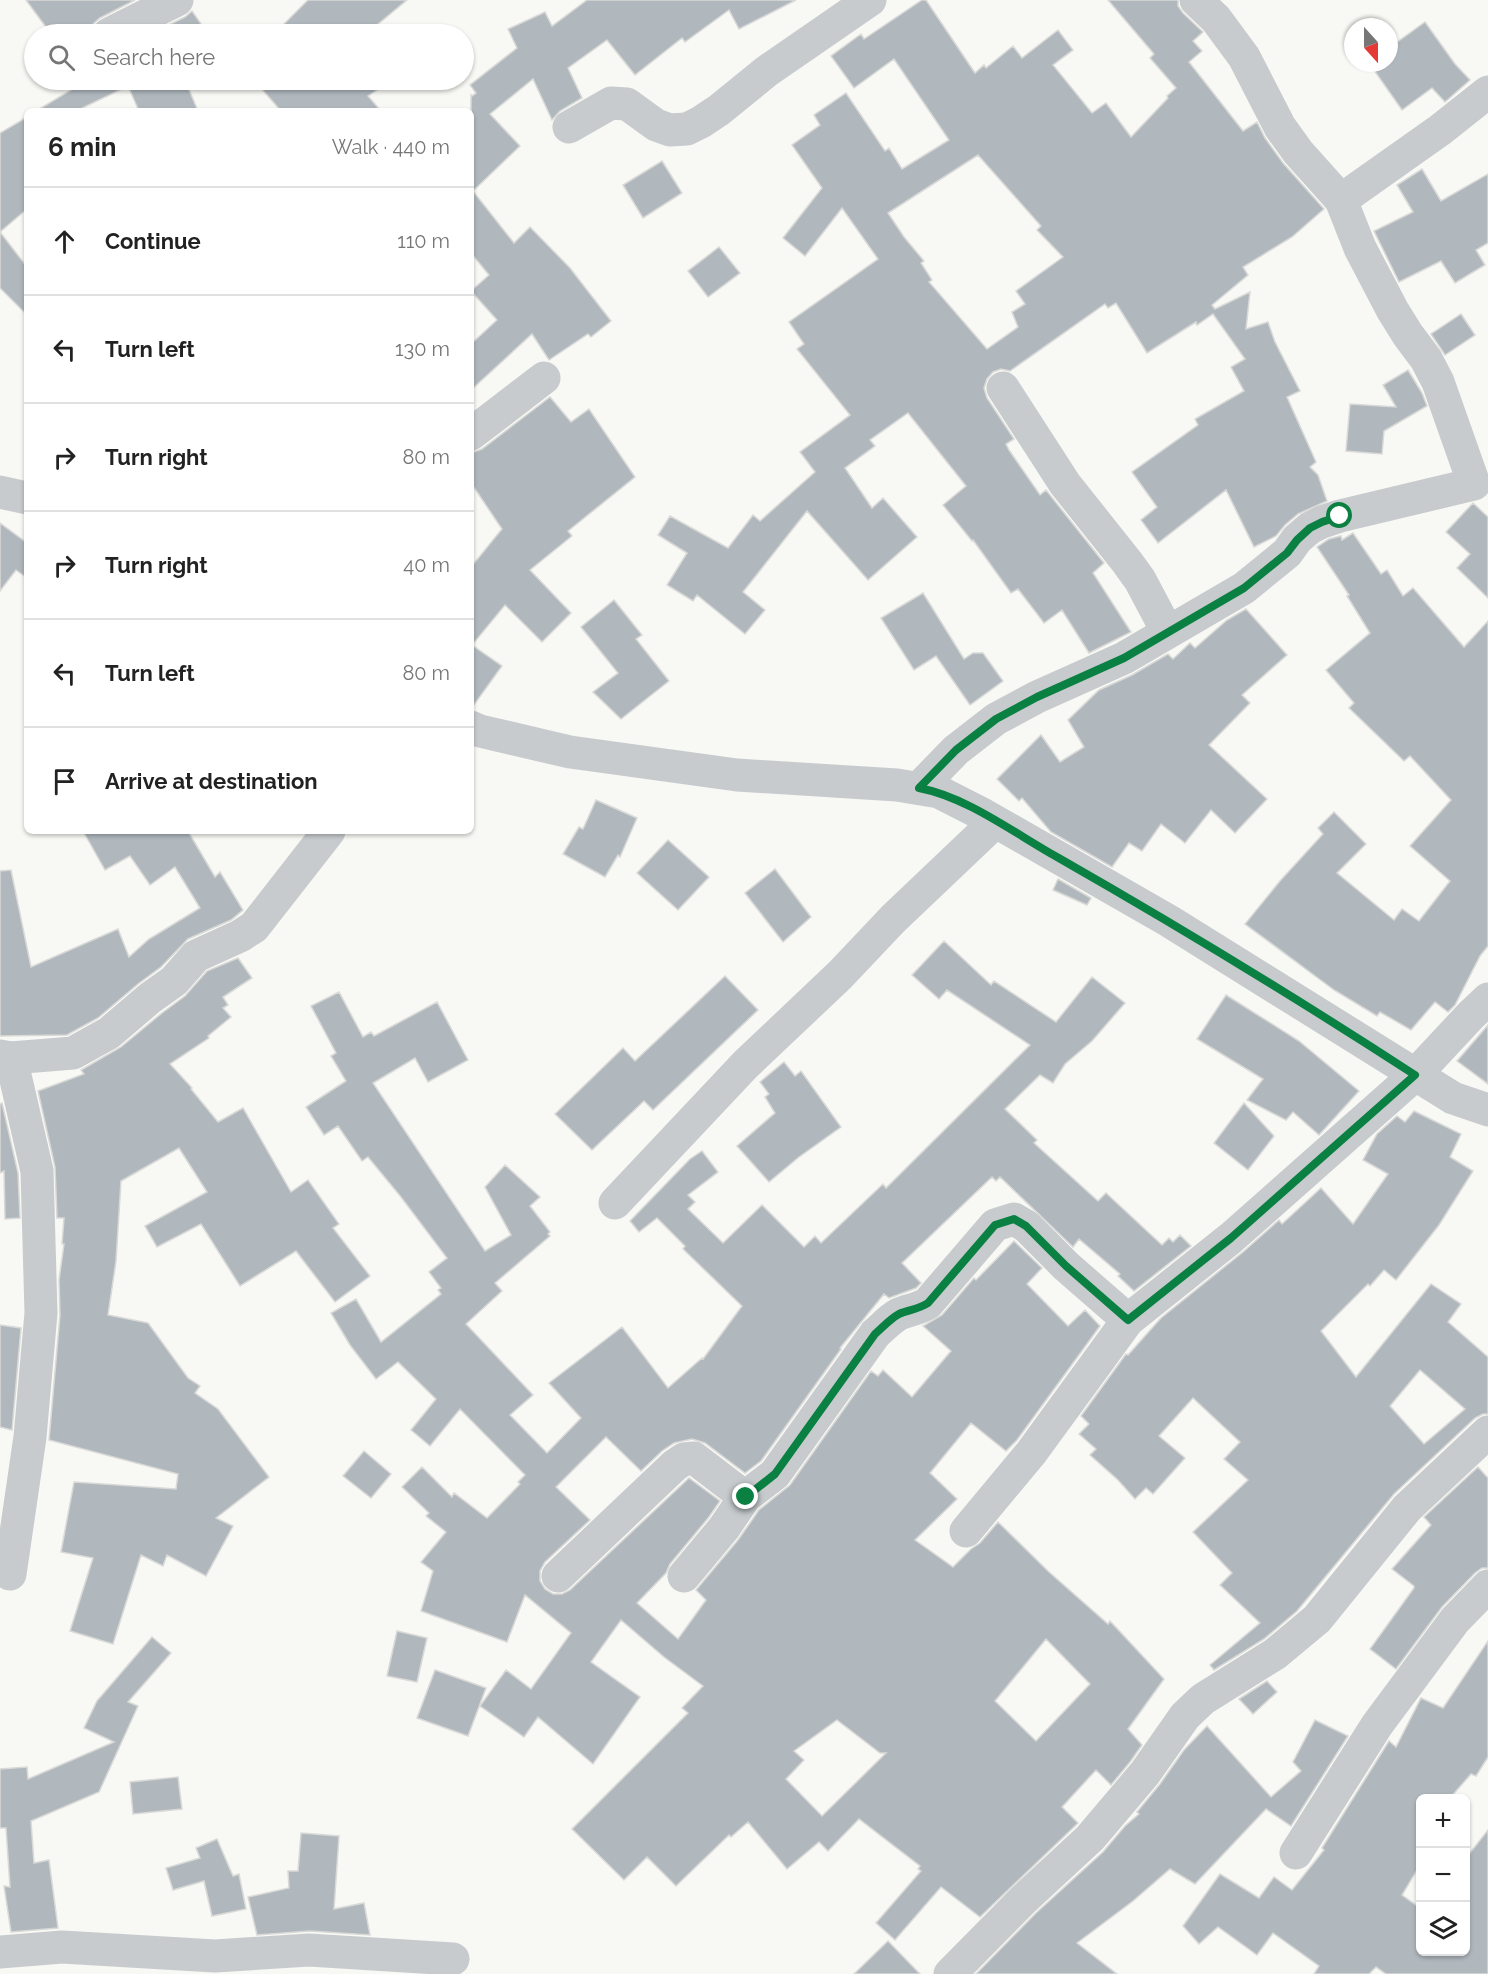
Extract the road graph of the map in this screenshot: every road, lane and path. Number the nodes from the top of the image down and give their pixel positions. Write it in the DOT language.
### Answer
graph roads {
  1 [pos="177,0"];
  2 [pos="870,0"];
  3 [pos="1196,0"];
  4 [pos="129,24"];
  5 [pos="1488,92"];
  6 [pos="569,126"];
  7 [pos="1341,200"];
  8 [pos="544,378"];
  9 [pos="1003,388"];
  10 [pos="474,432"];
  11 [pos="0,492"];
  12 [pos="24,497"];
  13 [pos="1167,632"];
  14 [pos="474,728"];
  15 [pos="919,788"];
  16 [pos="996,822"];
  17 [pos="327,834"];
  18 [pos="1488,999"];
  19 [pos="5,1057"];
  20 [pos="1415,1075"];
  21 [pos="1488,1110"];
  22 [pos="615,1203"];
  23 [pos="1128,1320"];
  24 [pos="1488,1432"];
  25 [pos="746,1497"];
  26 [pos="966,1531"];
  27 [pos="10,1574"];
  28 [pos="558,1576"];
  29 [pos="684,1576"];
  30 [pos="1488,1586"];
  31 [pos="1296,1853"];
  32 [pos="0,1952"];
  33 [pos="453,1959"];
  34 [pos="950,1974"];
  1 -- 4 [label="street"];
  2 -- 6 [label="street"];
  3 -- 7 [label="street"];
  5 -- 7 [label="street"];
  7 -- 13 [label="street"];
  8 -- 10 [label="street"];
  9 -- 13 [label="street"];
  11 -- 12 [label="street"];
  13 -- 15 [label="street"];
  14 -- 15 [label="street"];
  15 -- 16 [label="street"];
  16 -- 20 [label="street"];
  16 -- 22 [label="street"];
  17 -- 19 [label="street"];
  18 -- 20 [label="street"];
  19 -- 27 [label="street"];
  20 -- 21 [label="street"];
  20 -- 23 [label="street"];
  23 -- 25 [label="street"];
  23 -- 26 [label="street"];
  24 -- 34 [label="street"];
  25 -- 28 [label="street"];
  25 -- 29 [label="street"];
  30 -- 31 [label="street"];
  32 -- 33 [label="street"];
}
